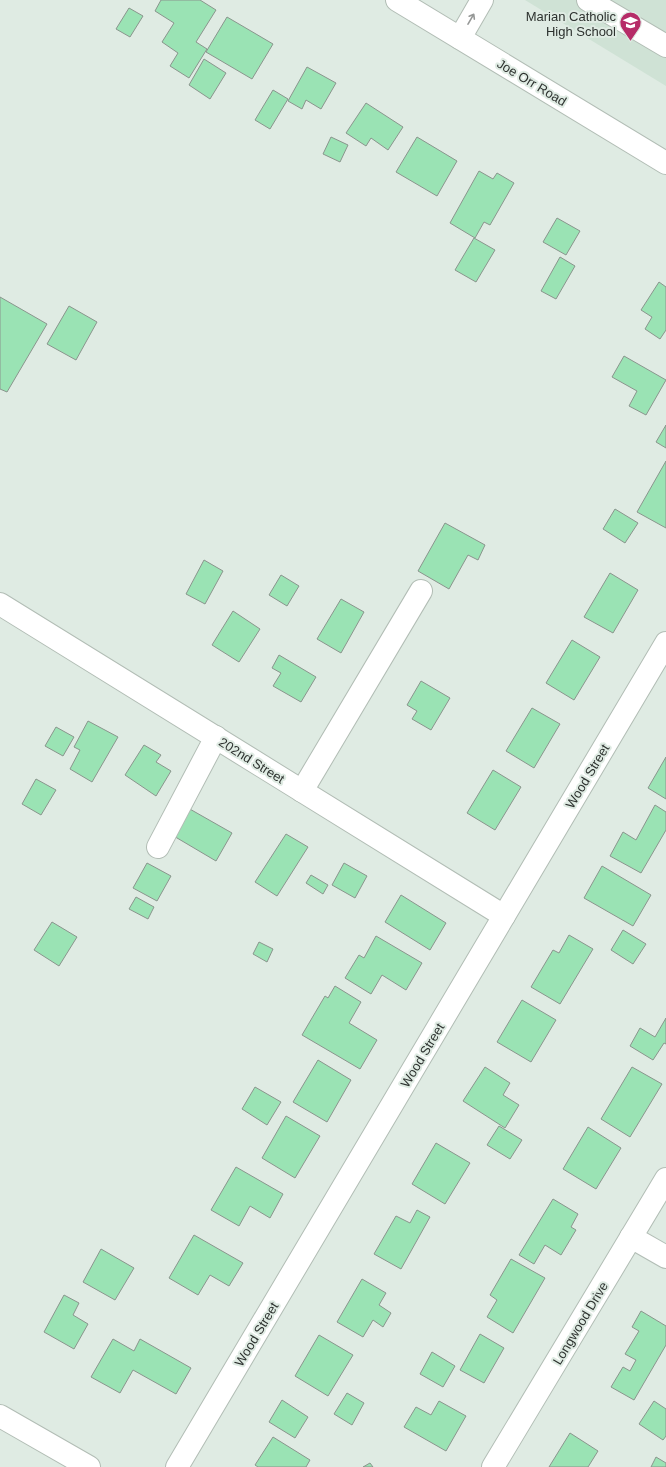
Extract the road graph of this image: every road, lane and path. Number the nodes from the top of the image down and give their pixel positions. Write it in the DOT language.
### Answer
graph roads {
  1 [pos="397,0"];
  2 [pos="482,0"];
  3 [pos="588,0"];
  4 [pos="460,38"];
  5 [pos="666,46"];
  6 [pos="666,163"];
  7 [pos="421,591"];
  8 [pos="0,604"];
  9 [pos="666,643"];
  10 [pos="216,738"];
  11 [pos="302,791"];
  12 [pos="158,847"];
  13 [pos="504,916"];
  14 [pos="666,1179"];
  15 [pos="632,1237"];
  16 [pos="666,1257"];
  17 [pos="0,1416"];
  18 [pos="89,1467"];
  19 [pos="177,1467"];
  20 [pos="493,1467"];
  1 -- 4 [label="street, Joe Orr Road"];
  4 -- 2 [label="street, one-way"];
  3 -- 5 [label="street"];
  4 -- 6 [label="street, Joe Orr Road"];
  7 -- 11 [label="street"];
  8 -- 10 [label="street, 202nd Street"];
  9 -- 13 [label="street, Wood Street"];
  10 -- 11 [label="street, 202nd Street"];
  10 -- 12 [label="street"];
  11 -- 13 [label="street, 202nd Street"];
  13 -- 19 [label="street, Wood Street"];
  14 -- 15 [label="street, Longwood Drive"];
  15 -- 16 [label="street"];
  15 -- 20 [label="street, Longwood Drive"];
  17 -- 18 [label="street"];
}
